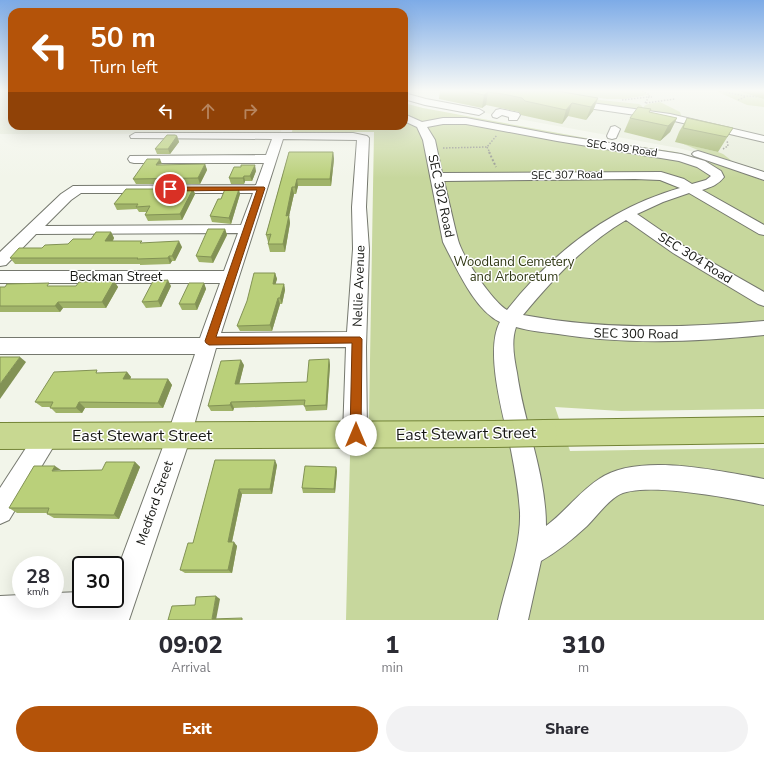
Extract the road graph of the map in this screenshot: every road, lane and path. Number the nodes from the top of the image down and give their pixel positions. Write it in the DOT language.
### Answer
graph roads {
  1 [pos="410,120"];
  2 [pos="679,120"];
  3 [pos="421,125"];
  4 [pos="503,128"];
  5 [pos="182,130"];
  6 [pos="589,132"];
  7 [pos="135,136"];
  8 [pos="279,136"];
  9 [pos="727,136"];
  10 [pos="191,137"];
  11 [pos="764,139"];
  12 [pos="487,147"];
  13 [pos="431,148"];
  14 [pos="724,149"];
  15 [pos="134,159"];
  16 [pos="272,159"];
  17 [pos="500,176"];
  18 [pos="764,176"];
  19 [pos="438,177"];
  20 [pos="261,188"];
  21 [pos="693,188"];
  22 [pos="627,214"];
  23 [pos="248,229"];
  24 [pos="31,230"];
  25 [pos="764,231"];
  26 [pos="3,254"];
  27 [pos="0,277"];
  28 [pos="231,277"];
  29 [pos="764,300"];
  30 [pos="510,320"];
  31 [pos="764,328"];
  32 [pos="357,339"];
  33 [pos="208,343"];
  34 [pos="0,346"];
  35 [pos="764,430"];
  36 [pos="356,435"];
  37 [pos="47,436"];
  38 [pos="179,436"];
  39 [pos="2,439"];
  40 [pos="764,492"];
  41 [pos="0,511"];
  42 [pos="531,551"];
  43 [pos="0,611"];
  44 [pos="116,612"];
  45 [pos="513,620"];
  1 -- 3 [label="street"];
  2 -- 11 [label="street"];
  3 -- 4 [label="street, SEC 309 Road"];
  3 -- 13 [label="street, SEC 302 Road"];
  4 -- 12 [label="path"];
  4 -- 21 [label="street, SEC 309 Road"];
  5 -- 10 [label="street"];
  6 -- 18 [label="street"];
  7 -- 10 [label="street"];
  8 -- 10 [label="street"];
  8 -- 16 [label="street, Medford Street"];
  8 -- 32 [label="street, Nellie Avenue"];
  9 -- 14 [label="path"];
  12 -- 13 [label="path"];
  12 -- 17 [label="path"];
  13 -- 19 [label="street, SEC 302 Road"];
  15 -- 16 [label="street"];
  16 -- 20 [label="street, Medford Street"];
  17 -- 19 [label="street, SEC 307 Road"];
  17 -- 21 [label="street, SEC 307 Road"];
  19 -- 30 [label="street, SEC 302 Road"];
  20 -- 23 [label="street, Medford Street"];
  20 -- 24 [label="street"];
  21 -- 22 [label="street"];
  21 -- 25 [label="street, SEC 307 Road"];
  22 -- 29 [label="street, SEC 304 Road"];
  22 -- 30 [label="street"];
  23 -- 24 [label="street"];
  23 -- 28 [label="street, Medford Street"];
  24 -- 26 [label="street"];
  27 -- 28 [label="street, Beckman Street"];
  28 -- 33 [label="street, Medford Street"];
  30 -- 31 [label="street, SEC 300 Road"];
  30 -- 42 [label="street"];
  32 -- 33 [label="street"];
  32 -- 36 [label="street, Nellie Avenue"];
  33 -- 34 [label="street"];
  33 -- 38 [label="street, Medford Street"];
  35 -- 36 [label="main road, East Stewart Street, bridge"];
  36 -- 38 [label="main road, East Stewart Street"];
  37 -- 38 [label="main road, East Stewart Street"];
  37 -- 39 [label="main road, East Stewart Street"];
  37 -- 41 [label="street"];
  38 -- 44 [label="street, Medford Street"];
  40 -- 42 [label="street"];
  42 -- 45 [label="street"];
  43 -- 44 [label="street"];
}
